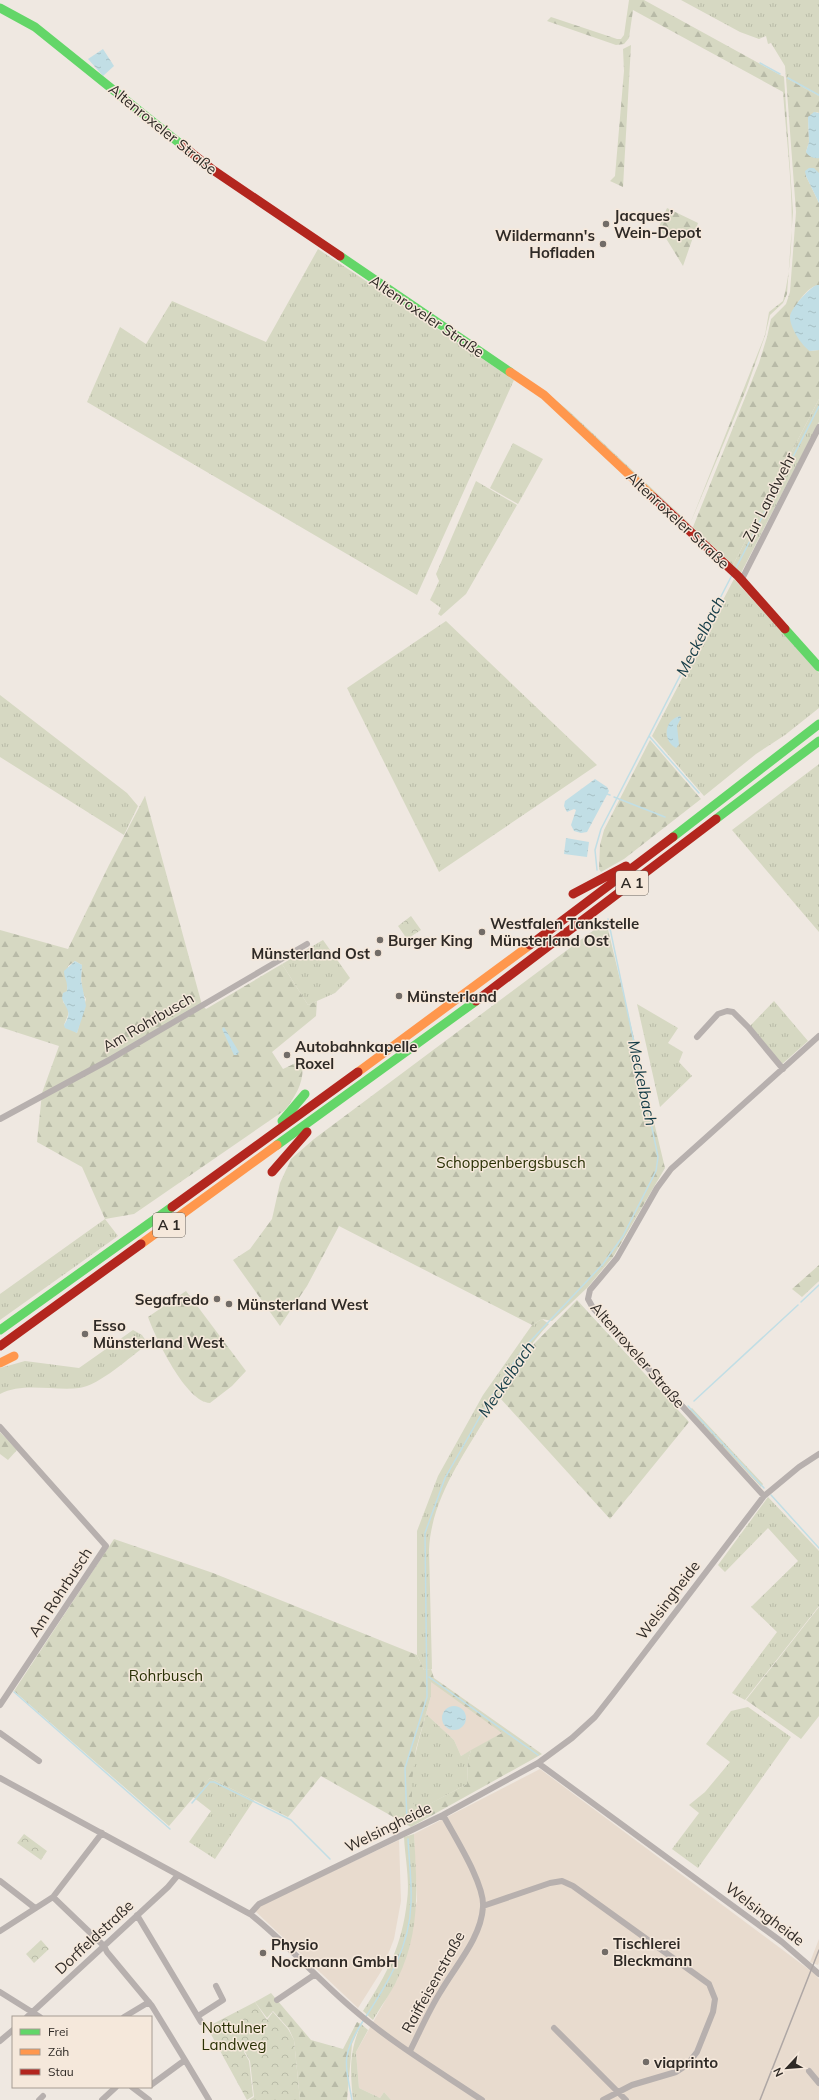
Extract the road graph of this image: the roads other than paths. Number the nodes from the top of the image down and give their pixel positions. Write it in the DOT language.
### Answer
graph roads {
  1 [pos="0,8"];
  2 [pos="819,427"];
  3 [pos="740,577"];
  4 [pos="819,667"];
  5 [pos="819,724"];
  6 [pos="817,742"];
  7 [pos="654,851"];
  8 [pos="573,894"];
  9 [pos="307,944"];
  10 [pos="819,1036"];
  11 [pos="697,1037"];
  12 [pos="783,1069"];
  13 [pos="304,1094"];
  14 [pos="337,1104"];
  15 [pos="0,1119"];
  16 [pos="248,1153"];
  17 [pos="272,1172"];
  18 [pos="0,1330"];
  19 [pos="0,1346"];
  20 [pos="14,1356"];
  21 [pos="0,1363"];
  22 [pos="0,1427"];
  23 [pos="819,1454"];
  24 [pos="764,1496"];
  25 [pos="0,1705"];
  26 [pos="0,1733"];
  27 [pos="39,1761"];
  28 [pos="538,1763"];
  29 [pos="0,1778"];
  30 [pos="443,1816"];
  31 [pos="102,1833"];
  32 [pos="178,1875"];
  33 [pos="0,1881"];
  34 [pos="53,1897"];
  35 [pos="483,1906"];
  36 [pos="35,1908"];
  37 [pos="250,1914"];
  38 [pos="137,1915"];
  39 [pos="0,1931"];
  40 [pos="104,1946"];
  41 [pos="819,1974"];
  42 [pos="314,1975"];
  43 [pos="216,1986"];
  44 [pos="0,1992"];
  45 [pos="277,2000"];
  46 [pos="149,2002"];
  47 [pos="33,2012"];
  48 [pos="28,2016"];
  49 [pos="39,2016"];
  50 [pos="126,2016"];
  51 [pos="198,2016"];
  52 [pos="201,2022"];
  53 [pos="554,2028"];
  54 [pos="12,2031"];
  55 [pos="0,2041"];
  56 [pos="410,2051"];
  57 [pos="185,2060"];
  58 [pos="809,2071"];
  59 [pos="819,2083"];
  60 [pos="152,2084"];
  61 [pos="115,2088"];
  62 [pos="134,2088"];
  63 [pos="147,2088"];
  64 [pos="617,2092"];
  65 [pos="141,2093"];
  66 [pos="102,2100"];
  67 [pos="149,2100"];
  68 [pos="209,2100"];
  69 [pos="482,2100"];
  70 [pos="603,2100"];
  71 [pos="626,2100"];
  1 -- 3 [label="main road, Altenroxeler Straße"];
  2 -- 3 [label="street, Zur Landwehr"];
  3 -- 4 [label="main road, Altenroxeler Straße"];
  5 -- 7 [label="main road, A 1"];
  6 -- 14 [label="main road, A 1"];
  7 -- 8 [label="main road"];
  7 -- 16 [label="main road, A 1"];
  9 -- 15 [label="street, Am Rohrbusch"];
  10 -- 12 [label="street, Altenroxeler Straße"];
  11 -- 12 [label="street"];
  12 -- 24 [label="street, Altenroxeler Straße"];
  13 -- 16 [label="main road"];
  14 -- 17 [label="main road"];
  14 -- 19 [label="main road, A 1"];
  16 -- 18 [label="main road, A 1"];
  20 -- 21 [label="main road"];
  22 -- 25 [label="street, Am Rohrbusch"];
  23 -- 24 [label="street, Welsingheide"];
  24 -- 28 [label="street, Welsingheide"];
  26 -- 27 [label="street"];
  28 -- 30 [label="street, Welsingheide"];
  28 -- 41 [label="street, Welsingheide"];
  29 -- 31 [label="street"];
  30 -- 35 [label="street, Raiffeisenstraße"];
  30 -- 37 [label="street, Welsingheide"];
  31 -- 32 [label="street"];
  31 -- 34 [label="street"];
  32 -- 37 [label="street"];
  32 -- 38 [label="street, Dorffeldstraße"];
  33 -- 36 [label="street"];
  34 -- 36 [label="street"];
  34 -- 40 [label="street"];
  35 -- 56 [label="street, Raiffeisenstraße"];
  35 -- 64 [label="street"];
  36 -- 39 [label="street"];
  37 -- 42 [label="street"];
  38 -- 40 [label="street, Dorffeldstraße"];
  38 -- 51 [label="street"];
  40 -- 46 [label="street"];
  40 -- 47 [label="street, Dorffeldstraße"];
  42 -- 45 [label="street"];
  42 -- 56 [label="street"];
  43 -- 51 [label="street"];
  44 -- 47 [label="street"];
  46 -- 50 [label="street"];
  46 -- 57 [label="street"];
  47 -- 48 [label="street, Dorffeldstraße"];
  47 -- 49 [label="street"];
  51 -- 52 [label="street"];
  53 -- 64 [label="street"];
  54 -- 55 [label="street"];
  56 -- 69 [label="street"];
  57 -- 60 [label="street"];
  57 -- 68 [label="street"];
  58 -- 59 [label="street"];
  61 -- 66 [label="street"];
  62 -- 65 [label="street"];
  63 -- 65 [label="street"];
  64 -- 70 [label="street"];
  64 -- 71 [label="street"];
  65 -- 67 [label="street"];
}
